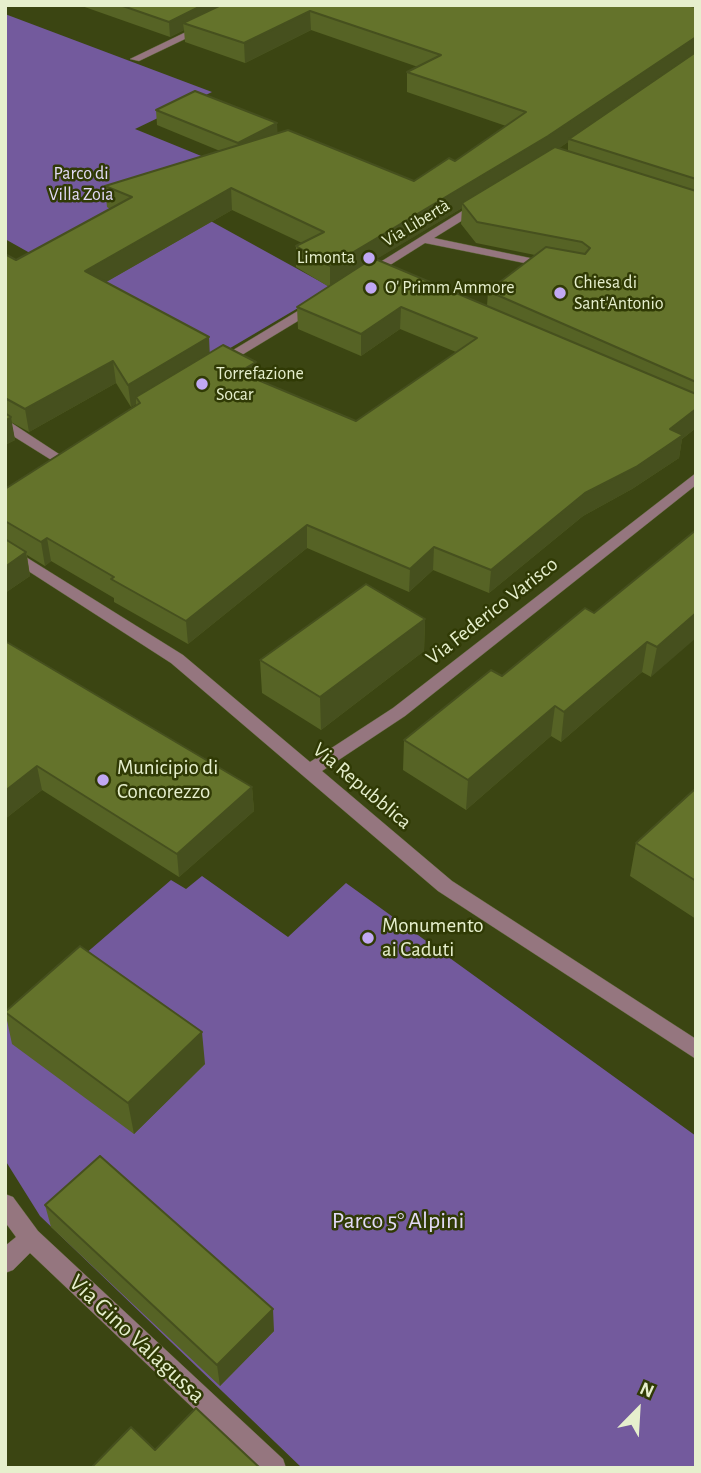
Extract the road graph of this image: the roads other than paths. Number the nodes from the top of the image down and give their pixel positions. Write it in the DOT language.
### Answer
graph roads {
  1 [pos="251,5"];
  2 [pos="135,59"];
  3 [pos="493,197"];
  4 [pos="423,240"];
  5 [pos="568,268"];
  6 [pos="350,284"];
  7 [pos="327,298"];
  8 [pos="199,374"];
  9 [pos="5,425"];
  10 [pos="59,458"];
  11 [pos="696,477"];
  12 [pos="5,549"];
  13 [pos="309,771"];
  14 [pos="696,1050"];
  15 [pos="5,1204"];
  16 [pos="30,1238"];
  17 [pos="5,1262"];
  18 [pos="274,1468"];
  1 -- 2 [label="street"];
  3 -- 4 [label="street, Via Libertà"];
  4 -- 5 [label="street"];
  4 -- 6 [label="street, Via Libertà"];
  7 -- 8 [label="street"];
  9 -- 10 [label="street"];
  11 -- 13 [label="street, Via Federico Varisco"];
  12 -- 13 [label="street, Via Repubblica"];
  13 -- 14 [label="street, Via Repubblica"];
  15 -- 16 [label="street, Via Gino Valagussa"];
  16 -- 17 [label="street"];
  16 -- 18 [label="street, Via Gino Valagussa"];
}
